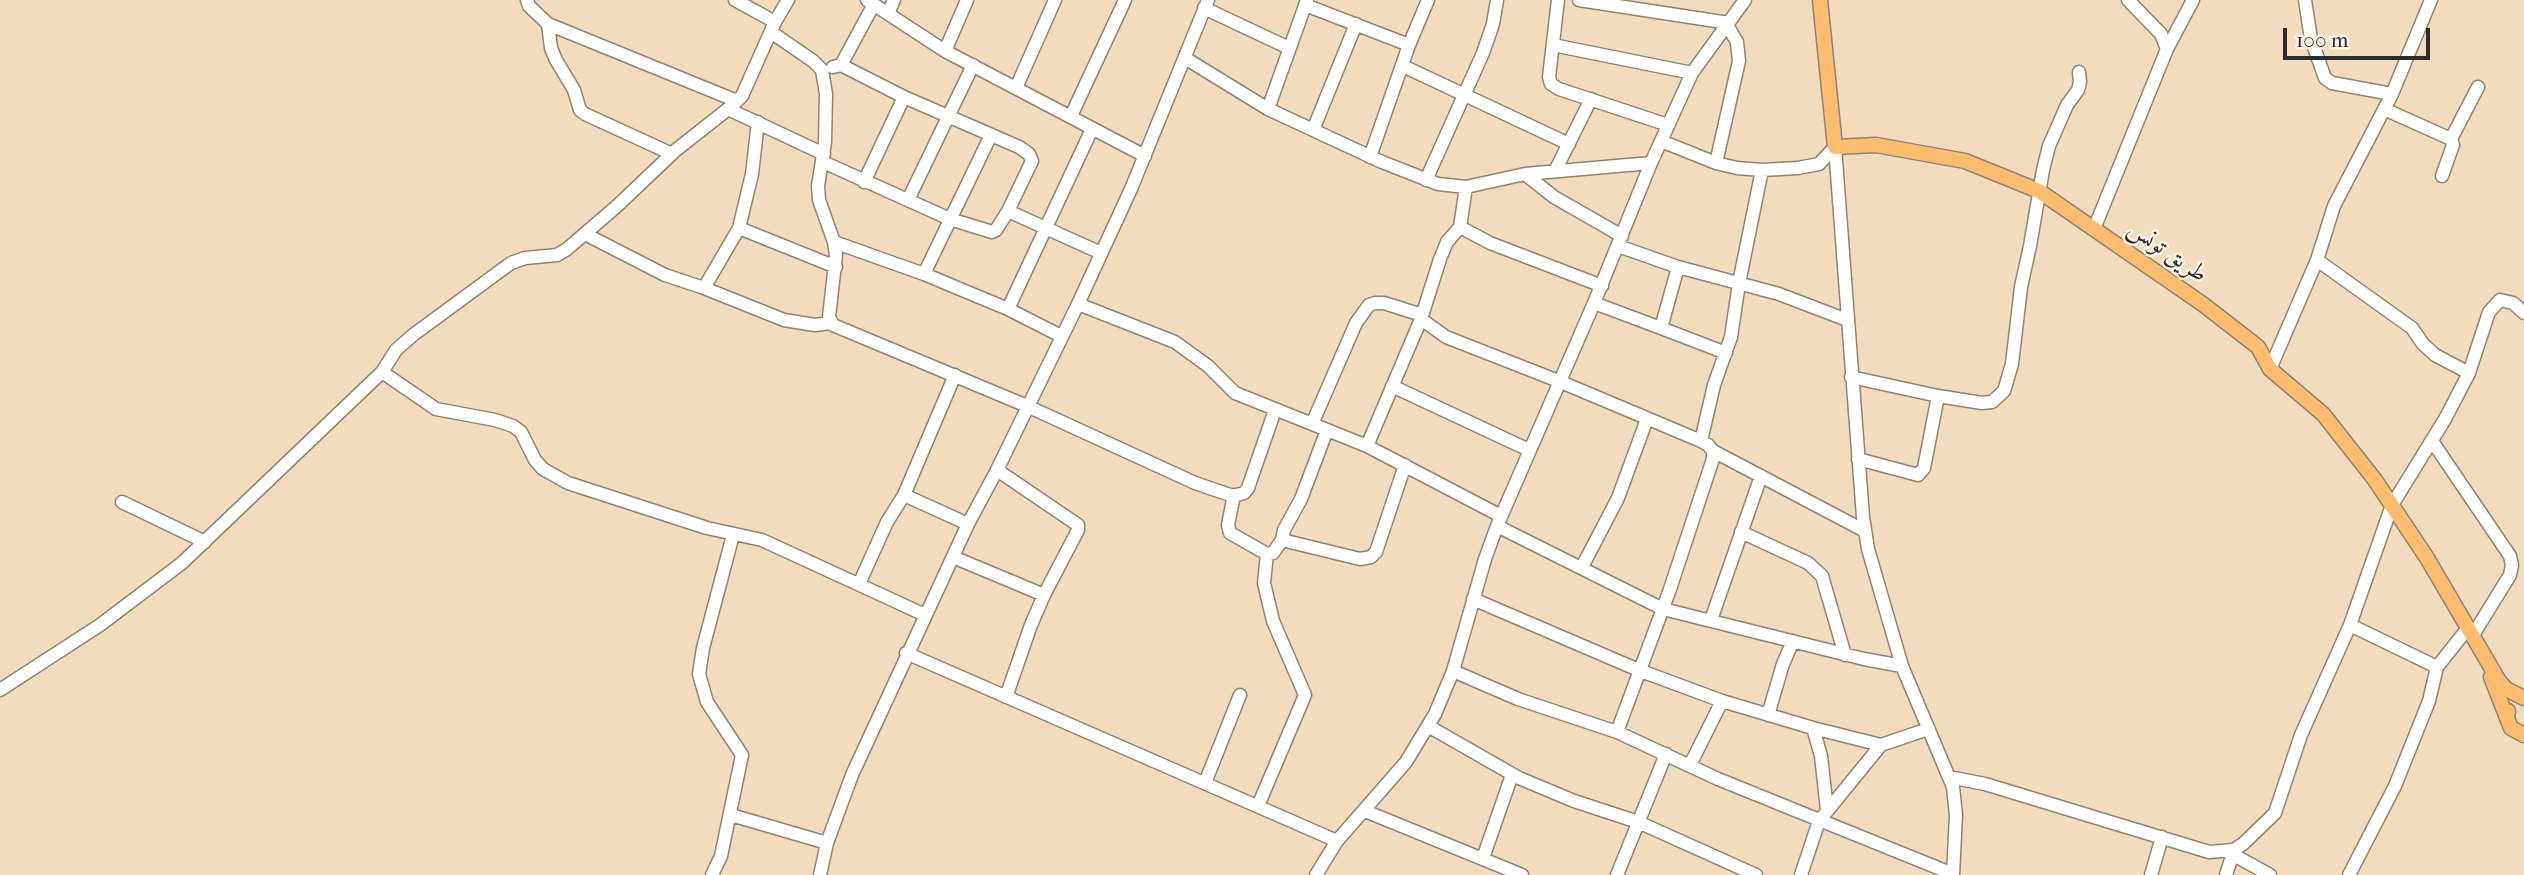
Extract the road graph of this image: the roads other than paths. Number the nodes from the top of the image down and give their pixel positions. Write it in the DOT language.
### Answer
graph roads {
  1 [pos="527,0"];
  2 [pos="735,0"];
  3 [pos="788,0"];
  4 [pos="894,0"];
  5 [pos="967,0"];
  6 [pos="1055,0"];
  7 [pos="1125,0"];
  8 [pos="1428,0"];
  9 [pos="1497,0"];
  10 [pos="1558,0"];
  11 [pos="1579,0"];
  12 [pos="1745,0"];
  13 [pos="1820,0"];
  14 [pos="2128,0"];
  15 [pos="2193,0"];
  16 [pos="2305,0"];
  17 [pos="2431,0"];
  18 [pos="871,2"];
  19 [pos="1306,2"];
  20 [pos="1609,2"];
  21 [pos="1206,4"];
  22 [pos="888,14"];
  23 [pos="548,24"];
  24 [pos="1356,24"];
  25 [pos="1728,24"];
  26 [pos="773,27"];
  27 [pos="1409,45"];
  28 [pos="1553,45"];
  29 [pos="1289,48"];
  30 [pos="2167,49"];
  31 [pos="945,51"];
  32 [pos="1185,58"];
  33 [pos="841,65"];
  34 [pos="973,65"];
  35 [pos="1403,66"];
  36 [pos="821,70"];
  37 [pos="2079,72"];
  38 [pos="1692,73"];
  39 [pos="2478,87"];
  40 [pos="1016,88"];
  41 [pos="2392,94"];
  42 [pos="1464,95"];
  43 [pos="905,97"];
  44 [pos="1591,100"];
  45 [pos="733,105"];
  46 [pos="1268,108"];
  47 [pos="2384,109"];
  48 [pos="1071,116"];
  49 [pos="947,117"];
  50 [pos="758,122"];
  51 [pos="1668,125"];
  52 [pos="1093,129"];
  53 [pos="1313,130"];
  54 [pos="991,135"];
  55 [pos="2451,139"];
  56 [pos="1661,141"];
  57 [pos="1569,144"];
  58 [pos="1835,147"];
  59 [pos="672,154"];
  60 [pos="1144,156"];
  61 [pos="1370,157"];
  62 [pos="824,158"];
  63 [pos="1651,163"];
  64 [pos="1716,163"];
  65 [pos="1762,170"];
  66 [pos="1555,171"];
  67 [pos="1525,174"];
  68 [pos="2442,176"];
  69 [pos="1426,180"];
  70 [pos="864,182"];
  71 [pos="1466,187"];
  72 [pos="2039,191"];
  73 [pos="908,200"];
  74 [pos="1008,211"];
  75 [pos="950,219"];
  76 [pos="1460,227"];
  77 [pos="739,228"];
  78 [pos="1048,229"];
  79 [pos="2094,229"];
  80 [pos="585,234"];
  81 [pos="1620,241"];
  82 [pos="834,242"];
  83 [pos="1101,253"];
  84 [pos="2316,260"];
  85 [pos="836,267"];
  86 [pos="1678,267"];
  87 [pos="924,274"];
  88 [pos="1739,283"];
  89 [pos="1602,286"];
  90 [pos="704,288"];
  91 [pos="1594,303"];
  92 [pos="1078,304"];
  93 [pos="1008,309"];
  94 [pos="2524,313"];
  95 [pos="1421,317"];
  96 [pos="1847,320"];
  97 [pos="831,323"];
  98 [pos="1661,328"];
  99 [pos="1060,336"];
  100 [pos="1726,353"];
  101 [pos="2270,369"];
  102 [pos="382,372"];
  103 [pos="2469,373"];
  104 [pos="955,375"];
  105 [pos="1851,377"];
  106 [pos="1561,382"];
  107 [pos="1391,386"];
  108 [pos="1938,396"];
  109 [pos="1027,406"];
  110 [pos="1275,410"];
  111 [pos="1647,419"];
  112 [pos="1312,424"];
  113 [pos="1327,430"];
  114 [pos="1701,441"];
  115 [pos="2432,441"];
  116 [pos="1367,446"];
  117 [pos="1529,450"];
  118 [pos="1713,451"];
  119 [pos="1857,459"];
  120 [pos="1405,465"];
  121 [pos="997,470"];
  122 [pos="1761,476"];
  123 [pos="904,495"];
  124 [pos="1234,495"];
  125 [pos="122,502"];
  126 [pos="2392,505"];
  127 [pos="1499,521"];
  128 [pos="968,524"];
  129 [pos="1865,531"];
  130 [pos="1741,532"];
  131 [pos="733,534"];
  132 [pos="1282,541"];
  133 [pos="205,542"];
  134 [pos="1267,554"];
  135 [pos="953,557"];
  136 [pos="1582,567"];
  137 [pos="859,584"];
  138 [pos="1044,595"];
  139 [pos="1473,599"];
  140 [pos="1663,608"];
  141 [pos="925,615"];
  142 [pos="1711,620"];
  143 [pos="2350,625"];
  144 [pos="2473,635"];
  145 [pos="1793,640"];
  146 [pos="906,653"];
  147 [pos="1845,655"];
  148 [pos="1902,666"];
  149 [pos="2437,667"];
  150 [pos="1453,671"];
  151 [pos="1640,671"];
  152 [pos="0,690"];
  153 [pos="1240,695"];
  154 [pos="1006,696"];
  155 [pos="2524,698"];
  156 [pos="1722,701"];
  157 [pos="1768,715"];
  158 [pos="2507,718"];
  159 [pos="1428,726"];
  160 [pos="1813,728"];
  161 [pos="1928,729"];
  162 [pos="1617,732"];
  163 [pos="2521,737"];
  164 [pos="1881,745"];
  165 [pos="1666,754"];
  166 [pos="1690,765"];
  167 [pos="1512,775"];
  168 [pos="1949,777"];
  169 [pos="1205,783"];
  170 [pos="1258,806"];
  171 [pos="1365,811"];
  172 [pos="731,814"];
  173 [pos="1823,815"];
  174 [pos="1637,822"];
  175 [pos="2162,837"];
  176 [pos="1337,841"];
  177 [pos="827,843"];
  178 [pos="2233,852"];
  179 [pos="1483,858"];
  180 [pos="1953,874"];
  181 [pos="712,875"];
  182 [pos="820,875"];
  183 [pos="1317,875"];
  184 [pos="1522,875"];
  185 [pos="1617,875"];
  186 [pos="1756,875"];
  187 [pos="1801,875"];
  188 [pos="2151,875"];
  189 [pos="2226,875"];
  190 [pos="2270,875"];
  191 [pos="2349,875"];
  1 -- 23 [label="street"];
  2 -- 26 [label="street"];
  3 -- 26 [label="street"];
  4 -- 22 [label="street"];
  5 -- 31 [label="street"];
  6 -- 40 [label="street"];
  7 -- 48 [label="street"];
  8 -- 27 [label="street"];
  9 -- 42 [label="street"];
  10 -- 28 [label="street"];
  11 -- 20 [label="street"];
  12 -- 25 [label="street"];
  13 -- 58 [label="main road"];
  14 -- 30 [label="street"];
  15 -- 30 [label="street"];
  16 -- 41 [label="street"];
  17 -- 41 [label="street"];
  18 -- 22 [label="street"];
  18 -- 33 [label="street"];
  19 -- 24 [label="street"];
  19 -- 29 [label="street"];
  20 -- 25 [label="street"];
  21 -- 29 [label="street"];
  21 -- 32 [label="street"];
  22 -- 31 [label="street"];
  23 -- 45 [label="street"];
  23 -- 59 [label="street"];
  24 -- 27 [label="street"];
  24 -- 53 [label="street"];
  25 -- 38 [label="street"];
  25 -- 64 [label="street"];
  26 -- 36 [label="street"];
  26 -- 45 [label="street"];
  27 -- 35 [label="street"];
  28 -- 38 [label="street"];
  28 -- 44 [label="street"];
  29 -- 46 [label="street"];
  30 -- 79 [label="street"];
  31 -- 34 [label="street"];
  32 -- 46 [label="street"];
  32 -- 60 [label="street"];
  33 -- 36 [label="street"];
  33 -- 43 [label="street"];
  34 -- 40 [label="street"];
  34 -- 49 [label="street"];
  35 -- 42 [label="street"];
  35 -- 61 [label="street"];
  36 -- 62 [label="street"];
  37 -- 72 [label="street"];
  38 -- 51 [label="street"];
  39 -- 55 [label="street"];
  40 -- 48 [label="street"];
  41 -- 47 [label="street"];
  42 -- 57 [label="street"];
  42 -- 69 [label="street"];
  43 -- 49 [label="street"];
  43 -- 70 [label="street"];
  44 -- 51 [label="street"];
  44 -- 57 [label="street"];
  45 -- 50 [label="street"];
  45 -- 59 [label="street"];
  46 -- 53 [label="street"];
  47 -- 55 [label="street"];
  47 -- 84 [label="street"];
  48 -- 52 [label="street"];
  49 -- 54 [label="street"];
  49 -- 73 [label="street"];
  50 -- 62 [label="street"];
  50 -- 77 [label="street"];
  51 -- 56 [label="street"];
  52 -- 60 [label="street"];
  52 -- 78 [label="street"];
  53 -- 61 [label="street"];
  54 -- 74 [label="street"];
  54 -- 75 [label="street"];
  55 -- 68 [label="street"];
  56 -- 63 [label="street"];
  56 -- 64 [label="street"];
  57 -- 66 [label="street"];
  58 -- 65 [label="street"];
  58 -- 72 [label="main road, طريق تونس"];
  58 -- 96 [label="street"];
  59 -- 80 [label="street"];
  60 -- 83 [label="street"];
  61 -- 69 [label="street"];
  62 -- 70 [label="street"];
  62 -- 82 [label="street"];
  63 -- 66 [label="street"];
  63 -- 81 [label="street"];
  64 -- 65 [label="street"];
  65 -- 88 [label="street"];
  66 -- 67 [label="street"];
  67 -- 71 [label="street"];
  67 -- 81 [label="street"];
  69 -- 71 [label="street"];
  70 -- 73 [label="street"];
  71 -- 76 [label="street"];
  72 -- 79 [label="main road, طريق تونس"];
  72 -- 108 [label="street"];
  73 -- 75 [label="street"];
  74 -- 75 [label="street"];
  74 -- 78 [label="street"];
  75 -- 87 [label="street"];
  76 -- 89 [label="street"];
  76 -- 95 [label="street"];
  77 -- 85 [label="street"];
  77 -- 90 [label="street"];
  78 -- 83 [label="street"];
  78 -- 93 [label="street"];
  79 -- 101 [label="main road, طريق تونس"];
  80 -- 90 [label="street"];
  80 -- 102 [label="street"];
  81 -- 86 [label="street"];
  81 -- 89 [label="street"];
  82 -- 85 [label="street"];
  82 -- 87 [label="street"];
  83 -- 92 [label="street"];
  84 -- 101 [label="street"];
  84 -- 103 [label="street"];
  85 -- 97 [label="street"];
  86 -- 88 [label="street"];
  86 -- 98 [label="street"];
  87 -- 93 [label="street"];
  88 -- 96 [label="street"];
  88 -- 100 [label="street"];
  89 -- 91 [label="street"];
  90 -- 97 [label="street"];
  91 -- 98 [label="street"];
  91 -- 106 [label="street"];
  92 -- 99 [label="street"];
  92 -- 110 [label="street"];
  93 -- 99 [label="street"];
  94 -- 103 [label="street"];
  95 -- 106 [label="street"];
  95 -- 107 [label="street"];
  95 -- 112 [label="street"];
  96 -- 105 [label="street"];
  97 -- 104 [label="street"];
  98 -- 100 [label="street"];
  99 -- 109 [label="street"];
  100 -- 114 [label="street"];
  101 -- 126 [label="main road, طريق تونس"];
  102 -- 131 [label="street"];
  102 -- 133 [label="street"];
  103 -- 115 [label="street"];
  104 -- 109 [label="street"];
  104 -- 123 [label="street"];
  105 -- 108 [label="street"];
  105 -- 119 [label="street"];
  106 -- 111 [label="street"];
  106 -- 117 [label="street"];
  107 -- 116 [label="street"];
  107 -- 117 [label="street"];
  108 -- 119 [label="street"];
  109 -- 121 [label="street"];
  109 -- 124 [label="street"];
  110 -- 112 [label="street"];
  110 -- 124 [label="street"];
  111 -- 114 [label="street"];
  111 -- 136 [label="street"];
  112 -- 113 [label="street"];
  113 -- 116 [label="street"];
  113 -- 132 [label="street"];
  114 -- 118 [label="street"];
  115 -- 126 [label="street"];
  115 -- 144 [label="street"];
  116 -- 120 [label="street"];
  117 -- 127 [label="street"];
  118 -- 122 [label="street"];
  118 -- 140 [label="street"];
  119 -- 129 [label="street"];
  120 -- 127 [label="street"];
  120 -- 132 [label="street"];
  121 -- 128 [label="street"];
  121 -- 138 [label="street"];
  122 -- 129 [label="street"];
  122 -- 130 [label="street"];
  123 -- 128 [label="street"];
  123 -- 137 [label="street"];
  124 -- 134 [label="street"];
  125 -- 133 [label="street"];
  126 -- 143 [label="street"];
  126 -- 144 [label="main road, طريق تونس"];
  127 -- 136 [label="street"];
  127 -- 139 [label="street"];
  128 -- 135 [label="street"];
  129 -- 148 [label="street"];
  130 -- 142 [label="street"];
  130 -- 147 [label="street"];
  131 -- 137 [label="street"];
  131 -- 172 [label="street"];
  132 -- 134 [label="street"];
  133 -- 152 [label="street"];
  134 -- 170 [label="street"];
  135 -- 138 [label="street"];
  135 -- 141 [label="street"];
  136 -- 140 [label="street"];
  137 -- 141 [label="street"];
  138 -- 154 [label="street"];
  139 -- 150 [label="street"];
  139 -- 151 [label="street"];
  140 -- 142 [label="street"];
  140 -- 151 [label="street"];
  141 -- 146 [label="street"];
  142 -- 145 [label="street"];
  143 -- 149 [label="street"];
  143 -- 178 [label="street"];
  144 -- 149 [label="street"];
  144 -- 155 [label="main road, طريق تونس"];
  144 -- 158 [label="main road, طريق تونس"];
  145 -- 147 [label="street"];
  145 -- 157 [label="street"];
  146 -- 154 [label="street"];
  146 -- 177 [label="street"];
  147 -- 148 [label="street"];
  148 -- 161 [label="street"];
  149 -- 191 [label="street"];
  150 -- 159 [label="street"];
  150 -- 162 [label="street"];
  151 -- 156 [label="street"];
  151 -- 162 [label="street"];
  153 -- 169 [label="street"];
  154 -- 169 [label="street"];
  155 -- 158 [label="main road, طريق تونس"];
  156 -- 157 [label="street"];
  156 -- 166 [label="street"];
  157 -- 160 [label="street"];
  158 -- 163 [label="main road, طريق تونس"];
  159 -- 167 [label="street"];
  159 -- 171 [label="street"];
  160 -- 164 [label="street"];
  160 -- 173 [label="street"];
  161 -- 164 [label="street"];
  161 -- 168 [label="street"];
  162 -- 165 [label="street"];
  164 -- 173 [label="street"];
  165 -- 166 [label="street"];
  165 -- 174 [label="street"];
  166 -- 173 [label="street"];
  167 -- 174 [label="street"];
  167 -- 179 [label="street"];
  168 -- 175 [label="street"];
  168 -- 180 [label="street"];
  169 -- 170 [label="street"];
  170 -- 176 [label="street"];
  171 -- 176 [label="street"];
  171 -- 179 [label="street"];
  172 -- 177 [label="street"];
  172 -- 181 [label="street"];
  173 -- 180 [label="street"];
  173 -- 187 [label="street"];
  174 -- 185 [label="street"];
  174 -- 186 [label="street"];
  175 -- 178 [label="street"];
  175 -- 188 [label="street"];
  176 -- 183 [label="street"];
  177 -- 182 [label="street"];
  178 -- 189 [label="street"];
  178 -- 190 [label="street"];
  179 -- 184 [label="street"];
}
